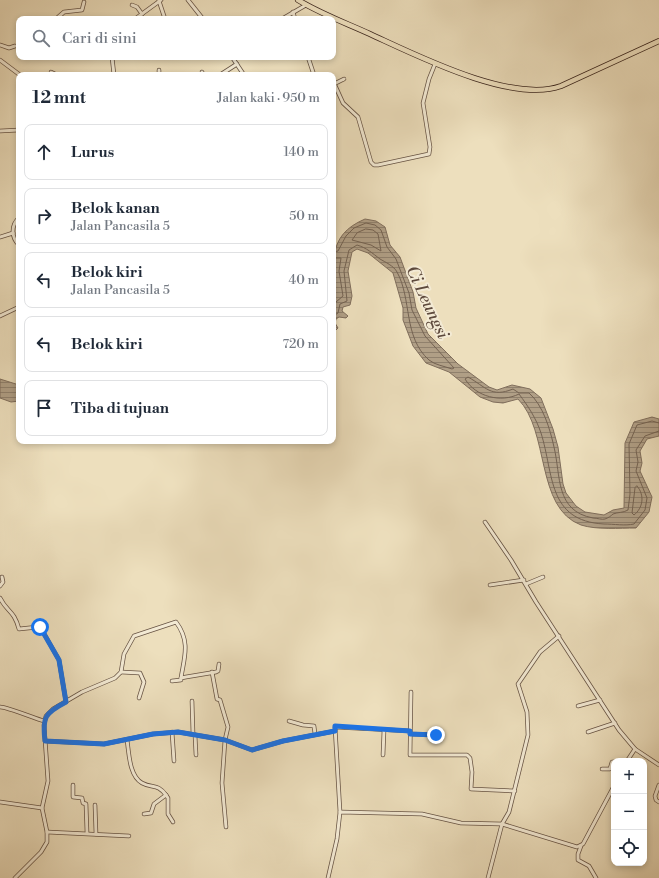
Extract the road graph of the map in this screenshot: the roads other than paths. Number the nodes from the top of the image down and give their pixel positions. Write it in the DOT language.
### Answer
graph roads {
  1 [pos="188,0"];
  2 [pos="298,0"];
  3 [pos="160,1"];
  4 [pos="84,2"];
  5 [pos="132,5"];
  6 [pos="306,5"];
  7 [pos="293,12"];
  8 [pos="142,14"];
  9 [pos="59,16"];
  10 [pos="139,16"];
  11 [pos="164,16"];
  12 [pos="201,16"];
  13 [pos="287,16"];
  14 [pos="294,16"];
  15 [pos="330,16"];
  16 [pos="336,19"];
  17 [pos="659,41"];
  18 [pos="0,45"];
  19 [pos="15,46"];
  20 [pos="0,60"];
  21 [pos="112,60"];
  22 [pos="234,60"];
  23 [pos="309,60"];
  24 [pos="237,64"];
  25 [pos="435,64"];
  26 [pos="16,72"];
  27 [pos="114,72"];
  28 [pos="225,72"];
  29 [pos="242,72"];
  30 [pos="313,72"];
  31 [pos="344,79"];
  32 [pos="336,82"];
  33 [pos="336,87"];
  34 [pos="16,130"];
  35 [pos="0,131"];
  36 [pos="16,222"];
  37 [pos="13,233"];
  38 [pos="0,237"];
  39 [pos="16,242"];
  40 [pos="16,308"];
  41 [pos="0,316"];
  42 [pos="485,522"];
  43 [pos="2,577"];
  44 [pos="543,577"];
  45 [pos="524,580"];
  46 [pos="526,584"];
  47 [pos="490,585"];
  48 [pos="0,586"];
  49 [pos="0,598"];
  50 [pos="559,636"];
  51 [pos="219,664"];
  52 [pos="121,672"];
  53 [pos="212,672"];
  54 [pos="181,678"];
  55 [pos="172,681"];
  56 [pos="411,692"];
  57 [pos="139,698"];
  58 [pos="600,700"];
  59 [pos="192,701"];
  60 [pos="66,702"];
  61 [pos="578,706"];
  62 [pos="0,707"];
  63 [pos="44,721"];
  64 [pos="289,721"];
  65 [pos="615,723"];
  66 [pos="384,730"];
  67 [pos="335,731"];
  68 [pos="172,732"];
  69 [pos="588,732"];
  70 [pos="410,733"];
  71 [pos="315,734"];
  72 [pos="194,735"];
  73 [pos="442,735"];
  74 [pos="127,740"];
  75 [pos="225,740"];
  76 [pos="45,741"];
  77 [pos="635,749"];
  78 [pos="196,755"];
  79 [pos="383,755"];
  80 [pos="629,758"];
  81 [pos="174,761"];
  82 [pos="659,765"];
  83 [pos="611,766"];
  84 [pos="602,769"];
  85 [pos="73,785"];
  86 [pos="659,785"];
  87 [pos="515,791"];
  88 [pos="611,791"];
  89 [pos="166,795"];
  90 [pos="0,802"];
  91 [pos="659,802"];
  92 [pos="95,805"];
  93 [pos="42,808"];
  94 [pos="340,812"];
  95 [pos="144,814"];
  96 [pos="173,822"];
  97 [pos="502,824"];
  98 [pos="226,827"];
  99 [pos="47,832"];
  100 [pos="87,833"];
  101 [pos="96,834"];
  102 [pos="129,836"];
  103 [pos="581,846"];
  104 [pos="15,878"];
  105 [pos="328,878"];
  106 [pos="488,878"];
  107 [pos="596,878"];
  1 -- 12 [label="street"];
  2 -- 6 [label="main road"];
  3 -- 8 [label="street"];
  3 -- 11 [label="street"];
  4 -- 9 [label="street"];
  5 -- 8 [label="street"];
  6 -- 7 [label="street"];
  6 -- 15 [label="main road"];
  7 -- 13 [label="street"];
  7 -- 14 [label="street"];
  8 -- 10 [label="street"];
  16 -- 25 [label="main road"];
  17 -- 25 [label="main road"];
  18 -- 19 [label="street"];
  20 -- 26 [label="street"];
  21 -- 27 [label="street"];
  22 -- 24 [label="street"];
  23 -- 30 [label="street"];
  24 -- 28 [label="street"];
  24 -- 29 [label="street"];
  25 -- 33 [label="street"];
  31 -- 32 [label="street"];
  34 -- 35 [label="street"];
  36 -- 37 [label="street"];
  37 -- 38 [label="street"];
  37 -- 39 [label="street"];
  40 -- 41 [label="street"];
  42 -- 45 [label="street"];
  43 -- 48 [label="street"];
  44 -- 46 [label="street"];
  45 -- 46 [label="street"];
  45 -- 47 [label="street"];
  46 -- 50 [label="street"];
  49 -- 60 [label="street"];
  50 -- 58 [label="street"];
  50 -- 87 [label="street"];
  51 -- 53 [label="street"];
  52 -- 54 [label="street"];
  52 -- 57 [label="street"];
  52 -- 60 [label="street"];
  53 -- 54 [label="street"];
  53 -- 75 [label="street"];
  54 -- 55 [label="street"];
  56 -- 70 [label="street"];
  58 -- 61 [label="street"];
  58 -- 65 [label="street"];
  59 -- 72 [label="street"];
  60 -- 63 [label="street"];
  62 -- 63 [label="street"];
  63 -- 76 [label="street"];
  64 -- 71 [label="street"];
  65 -- 69 [label="street"];
  65 -- 77 [label="street"];
  66 -- 67 [label="street"];
  66 -- 70 [label="street"];
  66 -- 79 [label="street"];
  67 -- 71 [label="street"];
  67 -- 94 [label="street"];
  68 -- 72 [label="street"];
  68 -- 74 [label="street"];
  68 -- 81 [label="street"];
  70 -- 73 [label="street"];
  70 -- 87 [label="street"];
  71 -- 75 [label="street"];
  72 -- 75 [label="street"];
  72 -- 78 [label="street"];
  74 -- 76 [label="street"];
  74 -- 89 [label="street"];
  75 -- 98 [label="street"];
  76 -- 93 [label="street"];
  77 -- 80 [label="street"];
  77 -- 82 [label="street"];
  83 -- 84 [label="street"];
  85 -- 100 [label="street"];
  86 -- 91 [label="street"];
  87 -- 97 [label="street"];
  88 -- 103 [label="street"];
  89 -- 95 [label="street"];
  89 -- 96 [label="street"];
  90 -- 93 [label="street"];
  92 -- 101 [label="street"];
  93 -- 99 [label="street"];
  94 -- 97 [label="street"];
  94 -- 105 [label="street"];
  97 -- 103 [label="street"];
  97 -- 106 [label="street"];
  99 -- 100 [label="street"];
  99 -- 104 [label="street"];
  100 -- 101 [label="street"];
  101 -- 102 [label="street"];
  103 -- 107 [label="street"];
}
